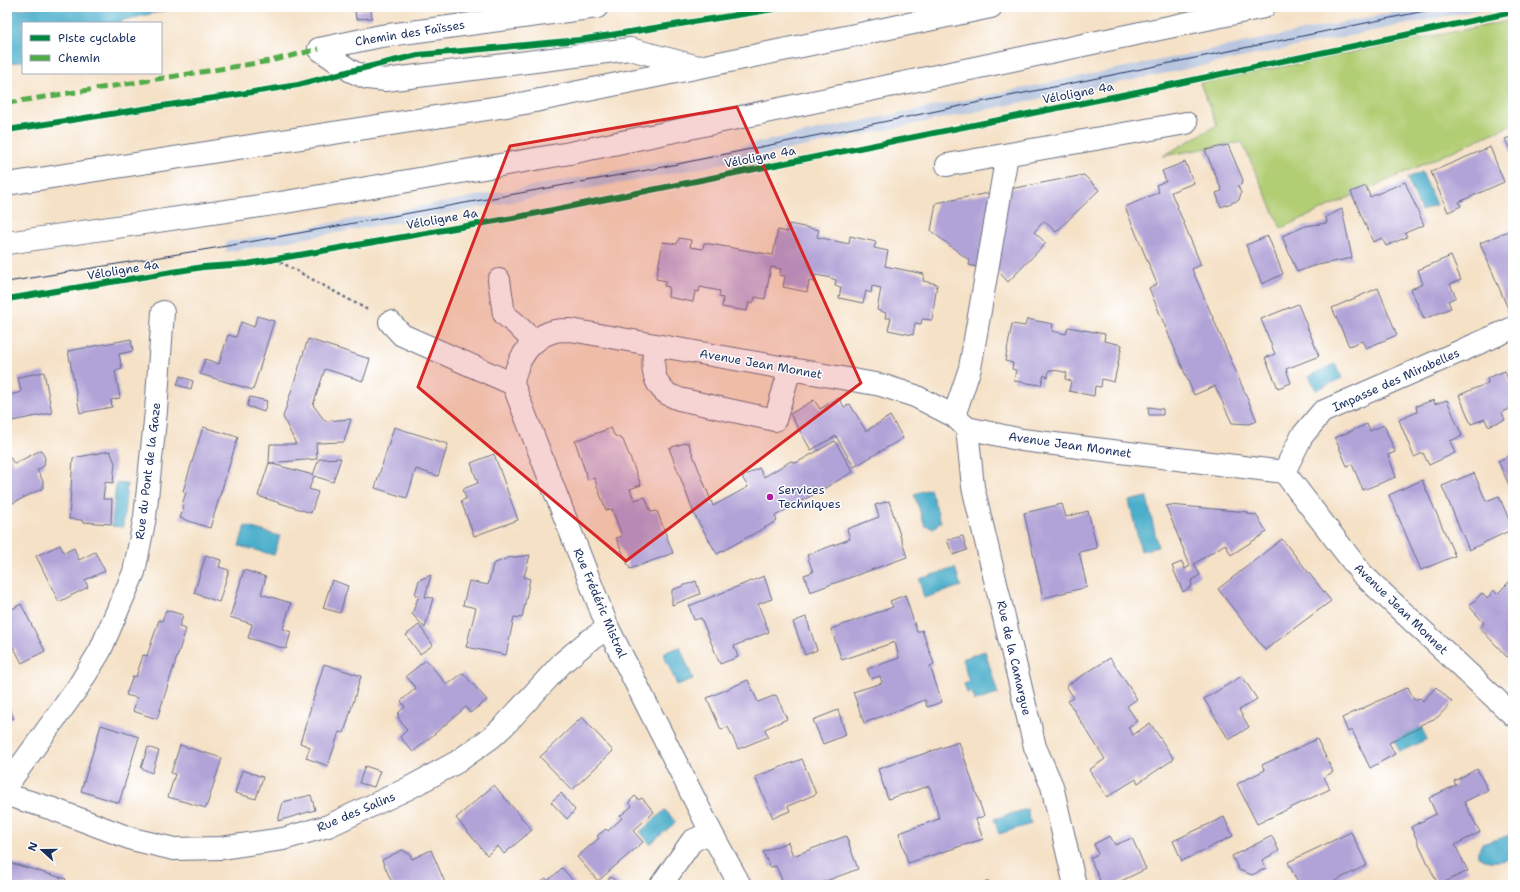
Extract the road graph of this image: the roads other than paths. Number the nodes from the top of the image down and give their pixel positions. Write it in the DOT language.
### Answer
graph roads {
  1 [pos="597,7"];
  2 [pos="991,7"];
  3 [pos="1264,7"];
  4 [pos="700,68"];
  5 [pos="1186,123"];
  6 [pos="1007,154"];
  7 [pos="947,165"];
  8 [pos="7,184"];
  9 [pos="7,243"];
  10 [pos="499,280"];
  11 [pos="163,312"];
  12 [pos="390,322"];
  13 [pos="1513,328"];
  14 [pos="536,340"];
  15 [pos="656,345"];
  16 [pos="790,370"];
  17 [pos="513,384"];
  18 [pos="960,422"];
  19 [pos="1284,472"];
  20 [pos="608,628"];
  21 [pos="1513,715"];
  22 [pos="7,785"];
  23 [pos="7,795"];
  24 [pos="711,832"];
  25 [pos="661,885"];
  26 [pos="740,885"];
  27 [pos="1075,885"];
  1 -- 4 [label="main road, Chemin des Faïsses"];
  2 -- 4 [label="main road"];
  3 -- 9 [label="main road"];
  4 -- 8 [label="main road"];
  5 -- 6 [label="main road"];
  6 -- 7 [label="main road"];
  6 -- 18 [label="main road"];
  10 -- 14 [label="main road"];
  11 -- 22 [label="main road, Rue du Pont de la Gaze"];
  12 -- 17 [label="main road"];
  13 -- 19 [label="main road, Impasse des Mirabelles"];
  14 -- 15 [label="main road, Avenue Jean Monnet"];
  14 -- 17 [label="main road"];
  15 -- 16 [label="main road, Avenue Jean Monnet"];
  15 -- 16 [label="main road"];
  16 -- 18 [label="main road, Avenue Jean Monnet"];
  17 -- 20 [label="main road, Rue Frédéric Mistral"];
  18 -- 19 [label="main road, Avenue Jean Monnet"];
  18 -- 27 [label="main road, Rue de la Camargue"];
  19 -- 21 [label="main road, Avenue Jean Monnet"];
  20 -- 23 [label="main road, Rue des Salins"];
  20 -- 24 [label="main road, Rue Frédéric Mistral"];
  24 -- 25 [label="main road"];
  24 -- 26 [label="main road, Rue Frédéric Mistral"];
}
